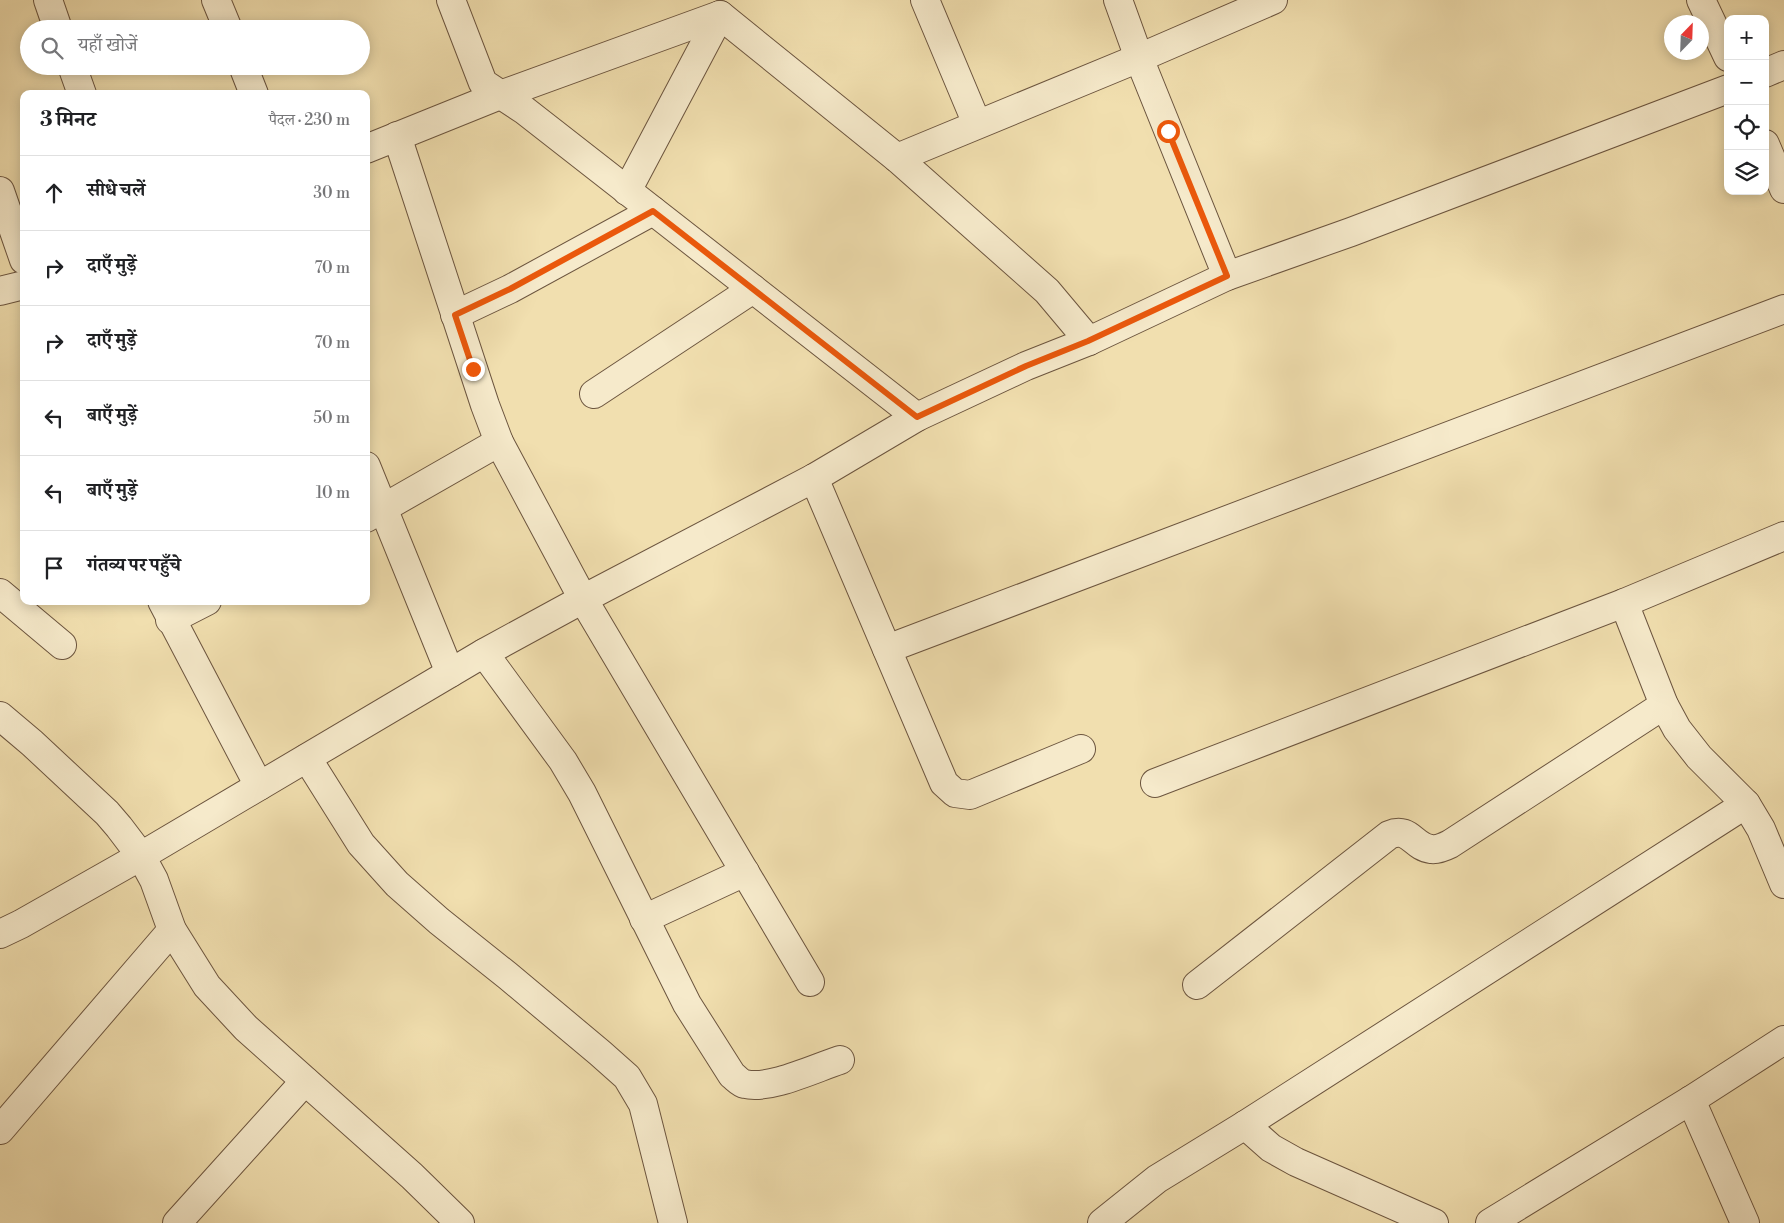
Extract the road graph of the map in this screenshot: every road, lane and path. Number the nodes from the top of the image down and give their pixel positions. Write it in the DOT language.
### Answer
graph roads {
  1 [pos="48,0"];
  2 [pos="216,0"];
  3 [pos="451,0"];
  4 [pos="925,0"];
  5 [pos="1118,0"];
  6 [pos="1274,0"];
  7 [pos="1701,0"];
  8 [pos="720,15"];
  9 [pos="55,20"];
  10 [pos="224,20"];
  11 [pos="1724,49"];
  12 [pos="1139,58"];
  13 [pos="1784,64"];
  14 [pos="1769,71"];
  15 [pos="75,75"];
  16 [pos="247,75"];
  17 [pos="81,90"];
  18 [pos="252,90"];
  19 [pos="1724,91"];
  20 [pos="500,95"];
  21 [pos="977,124"];
  22 [pos="397,136"];
  23 [pos="370,146"];
  24 [pos="1768,150"];
  25 [pos="897,158"];
  26 [pos="1784,189"];
  27 [pos="0,191"];
  28 [pos="627,191"];
  29 [pos="653,211"];
  30 [pos="20,248"];
  31 [pos="1227,276"];
  32 [pos="20,286"];
  33 [pos="753,290"];
  34 [pos="0,291"];
  35 [pos="1784,309"];
  36 [pos="455,315"];
  37 [pos="1088,341"];
  38 [pos="594,394"];
  39 [pos="917,417"];
  40 [pos="499,442"];
  41 [pos="814,478"];
  42 [pos="370,487"];
  43 [pos="375,513"];
  44 [pos="1784,536"];
  45 [pos="0,593"];
  46 [pos="583,599"];
  47 [pos="1624,602"];
  48 [pos="191,605"];
  49 [pos="166,611"];
  50 [pos="62,645"];
  51 [pos="887,649"];
  52 [pos="484,653"];
  53 [pos="450,673"];
  54 [pos="1664,705"];
  55 [pos="0,716"];
  56 [pos="1081,749"];
  57 [pos="307,758"];
  58 [pos="1155,783"];
  59 [pos="259,786"];
  60 [pos="1746,804"];
  61 [pos="141,856"];
  62 [pos="744,872"];
  63 [pos="1784,884"];
  64 [pos="644,919"];
  65 [pos="172,930"];
  66 [pos="0,934"];
  67 [pos="810,982"];
  68 [pos="1197,984"];
  69 [pos="1784,1040"];
  70 [pos="840,1060"];
  71 [pos="305,1081"];
  72 [pos="1691,1100"];
  73 [pos="1245,1125"];
  74 [pos="0,1130"];
  75 [pos="177,1223"];
  76 [pos="460,1223"];
  77 [pos="673,1223"];
  78 [pos="1102,1223"];
  79 [pos="1434,1223"];
  80 [pos="1490,1223"];
  81 [pos="1745,1223"];
  1 -- 9 [label="street"];
  2 -- 10 [label="street"];
  3 -- 20 [label="street"];
  4 -- 21 [label="street"];
  5 -- 12 [label="street"];
  6 -- 12 [label="street"];
  7 -- 11 [label="street"];
  8 -- 20 [label="street"];
  8 -- 25 [label="street"];
  8 -- 28 [label="street"];
  12 -- 21 [label="street"];
  12 -- 31 [label="street"];
  13 -- 14 [label="street"];
  15 -- 17 [label="street"];
  16 -- 18 [label="street"];
  19 -- 31 [label="street"];
  20 -- 22 [label="street"];
  20 -- 28 [label="street"];
  21 -- 25 [label="street"];
  22 -- 23 [label="street"];
  22 -- 36 [label="street"];
  24 -- 26 [label="street"];
  25 -- 37 [label="street"];
  27 -- 30 [label="street"];
  28 -- 29 [label="street"];
  29 -- 33 [label="street"];
  29 -- 36 [label="street"];
  31 -- 37 [label="street"];
  32 -- 34 [label="street"];
  33 -- 38 [label="street"];
  33 -- 39 [label="street"];
  35 -- 51 [label="street"];
  36 -- 40 [label="street"];
  37 -- 39 [label="street"];
  39 -- 41 [label="street"];
  40 -- 43 [label="street"];
  40 -- 46 [label="street"];
  41 -- 46 [label="street"];
  41 -- 51 [label="street"];
  42 -- 43 [label="street"];
  43 -- 53 [label="street"];
  44 -- 47 [label="street"];
  45 -- 50 [label="street"];
  46 -- 52 [label="street"];
  46 -- 62 [label="street"];
  47 -- 54 [label="street"];
  47 -- 58 [label="street"];
  48 -- 49 [label="street"];
  49 -- 59 [label="street"];
  51 -- 56 [label="street"];
  52 -- 53 [label="street"];
  52 -- 64 [label="street"];
  53 -- 57 [label="street"];
  54 -- 60 [label="street"];
  54 -- 68 [label="street"];
  55 -- 61 [label="street"];
  57 -- 59 [label="street"];
  57 -- 77 [label="street"];
  59 -- 61 [label="street"];
  60 -- 63 [label="street"];
  60 -- 73 [label="street"];
  61 -- 65 [label="street"];
  61 -- 66 [label="street"];
  62 -- 64 [label="street"];
  62 -- 67 [label="street"];
  64 -- 70 [label="street"];
  65 -- 71 [label="street"];
  65 -- 74 [label="street"];
  69 -- 72 [label="street"];
  71 -- 75 [label="street"];
  71 -- 76 [label="street"];
  72 -- 80 [label="street"];
  72 -- 81 [label="street"];
  73 -- 78 [label="street"];
  73 -- 79 [label="street"];
}
